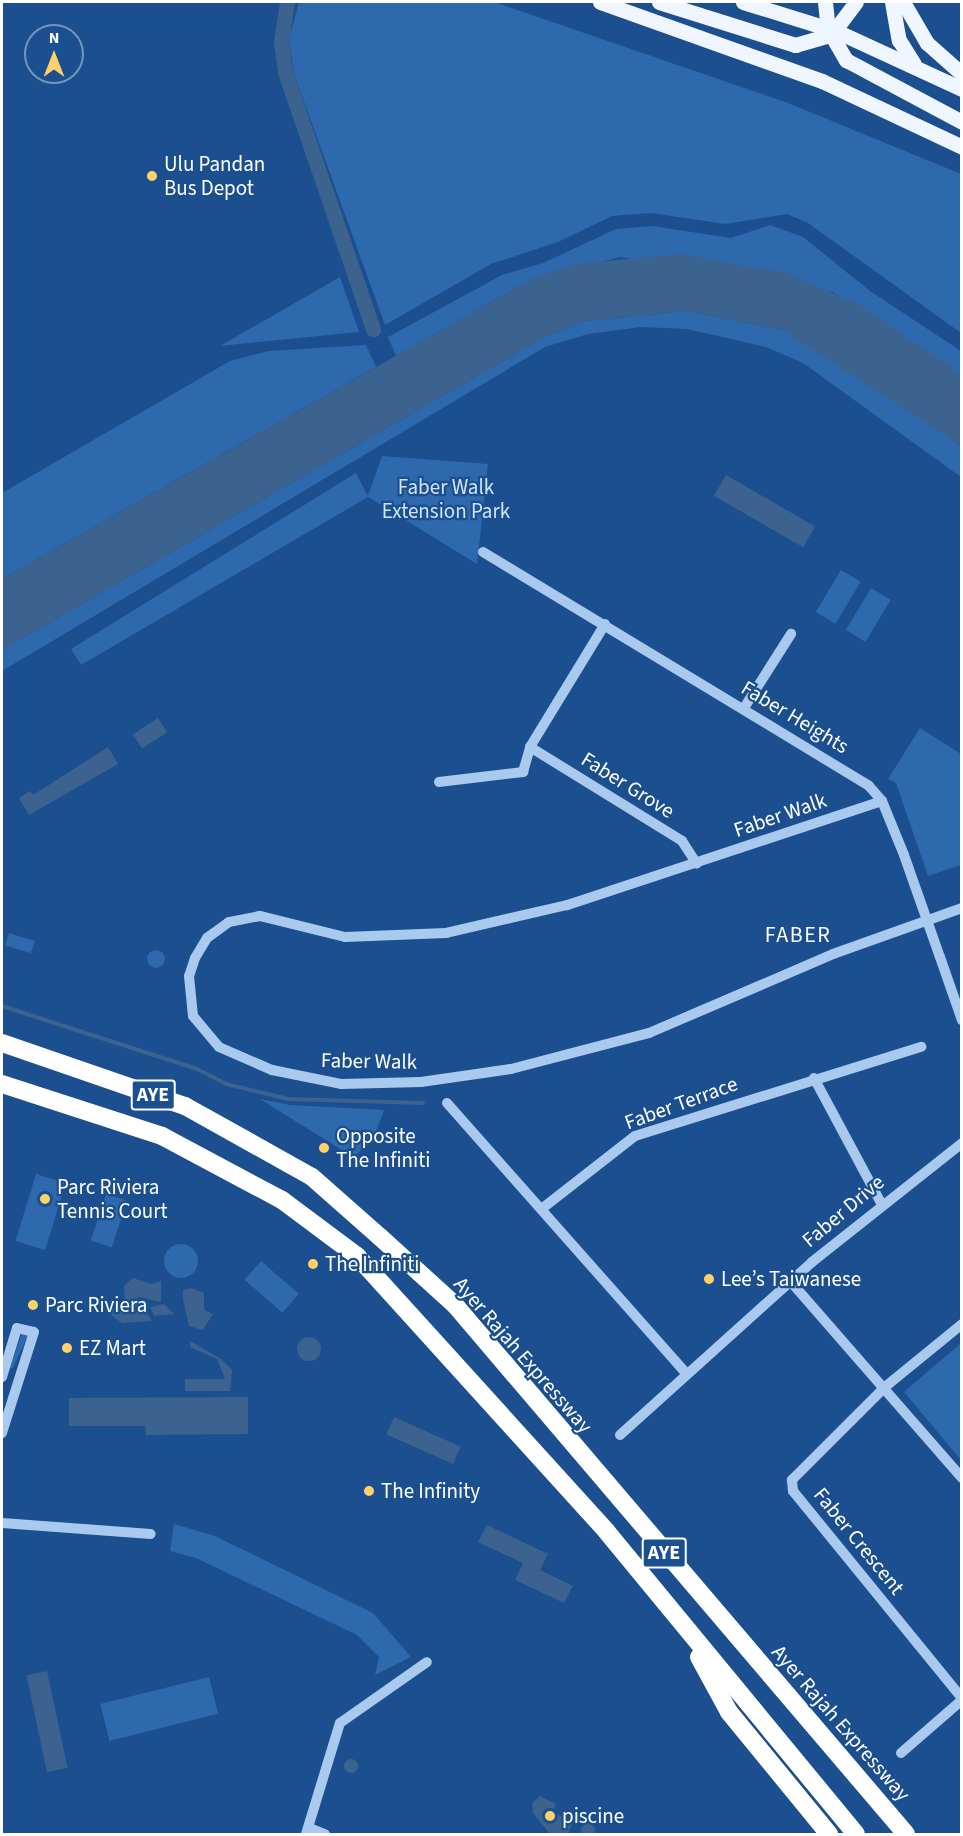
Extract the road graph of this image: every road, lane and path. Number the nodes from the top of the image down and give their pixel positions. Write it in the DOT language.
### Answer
graph roads {
  1 [pos="600,2"];
  2 [pos="659,2"];
  3 [pos="743,2"];
  4 [pos="825,2"];
  5 [pos="856,2"];
  6 [pos="892,2"];
  7 [pos="903,2"];
  8 [pos="832,32"];
  9 [pos="918,68"];
  10 [pos="962,74"];
  11 [pos="962,89"];
  12 [pos="962,122"];
  13 [pos="962,147"];
  14 [pos="483,552"];
  15 [pos="605,624"];
  16 [pos="790,634"];
  17 [pos="744,708"];
  18 [pos="530,747"];
  19 [pos="439,782"];
  20 [pos="882,801"];
  21 [pos="697,864"];
  22 [pos="962,908"];
  23 [pos="962,1020"];
  24 [pos="2,1043"];
  25 [pos="921,1047"];
  26 [pos="814,1078"];
  27 [pos="2,1084"];
  28 [pos="447,1103"];
  29 [pos="962,1143"];
  30 [pos="881,1203"];
  31 [pos="544,1207"];
  32 [pos="791,1282"];
  33 [pos="962,1324"];
  34 [pos="686,1373"];
  35 [pos="2,1377"];
  36 [pos="885,1387"];
  37 [pos="5,1412"];
  38 [pos="2,1433"];
  39 [pos="620,1435"];
  40 [pos="962,1478"];
  41 [pos="2,1522"];
  42 [pos="151,1534"];
  43 [pos="679,1619"];
  44 [pos="427,1662"];
  45 [pos="962,1699"];
  46 [pos="901,1753"];
  47 [pos="307,1831"];
  48 [pos="325,1834"];
  49 [pos="829,1834"];
  50 [pos="856,1834"];
  51 [pos="906,1834"];
  1 -- 13 [label="main road"];
  2 -- 8 [label="main road"];
  3 -- 8 [label="main road"];
  4 -- 8 [label="main road"];
  5 -- 8 [label="main road"];
  6 -- 9 [label="main road"];
  7 -- 10 [label="main road"];
  8 -- 9 [label="main road"];
  8 -- 12 [label="main road"];
  9 -- 11 [label="main road"];
  14 -- 15 [label="street, Faber Heights"];
  15 -- 17 [label="street, Faber Heights"];
  15 -- 18 [label="street"];
  16 -- 17 [label="street"];
  17 -- 20 [label="street, Faber Heights"];
  18 -- 19 [label="street"];
  18 -- 21 [label="street, Faber Grove"];
  20 -- 21 [label="street, Faber Walk"];
  20 -- 23 [label="street, Faber Heights, bridge"];
  21 -- 22 [label="street, Faber Walk"];
  24 -- 51 [label="highway, Ayer Rajah Expressway / AYE"];
  25 -- 26 [label="street, Faber Terrace"];
  26 -- 30 [label="street"];
  26 -- 31 [label="street, Faber Terrace"];
  27 -- 43 [label="highway, AYE"];
  28 -- 31 [label="street"];
  29 -- 30 [label="street, Faber Drive"];
  30 -- 32 [label="street, Faber Drive"];
  31 -- 34 [label="street"];
  32 -- 34 [label="street, Faber Drive"];
  32 -- 36 [label="street"];
  33 -- 36 [label="street"];
  34 -- 39 [label="street, Faber Drive"];
  35 -- 37 [label="street"];
  36 -- 40 [label="street"];
  36 -- 45 [label="street, Faber Crescent"];
  37 -- 38 [label="street"];
  41 -- 42 [label="street"];
  43 -- 49 [label="highway"];
  43 -- 50 [label="highway, AYE"];
  44 -- 47 [label="street"];
  45 -- 46 [label="street, Faber Crescent"];
  47 -- 48 [label="street"];
}
